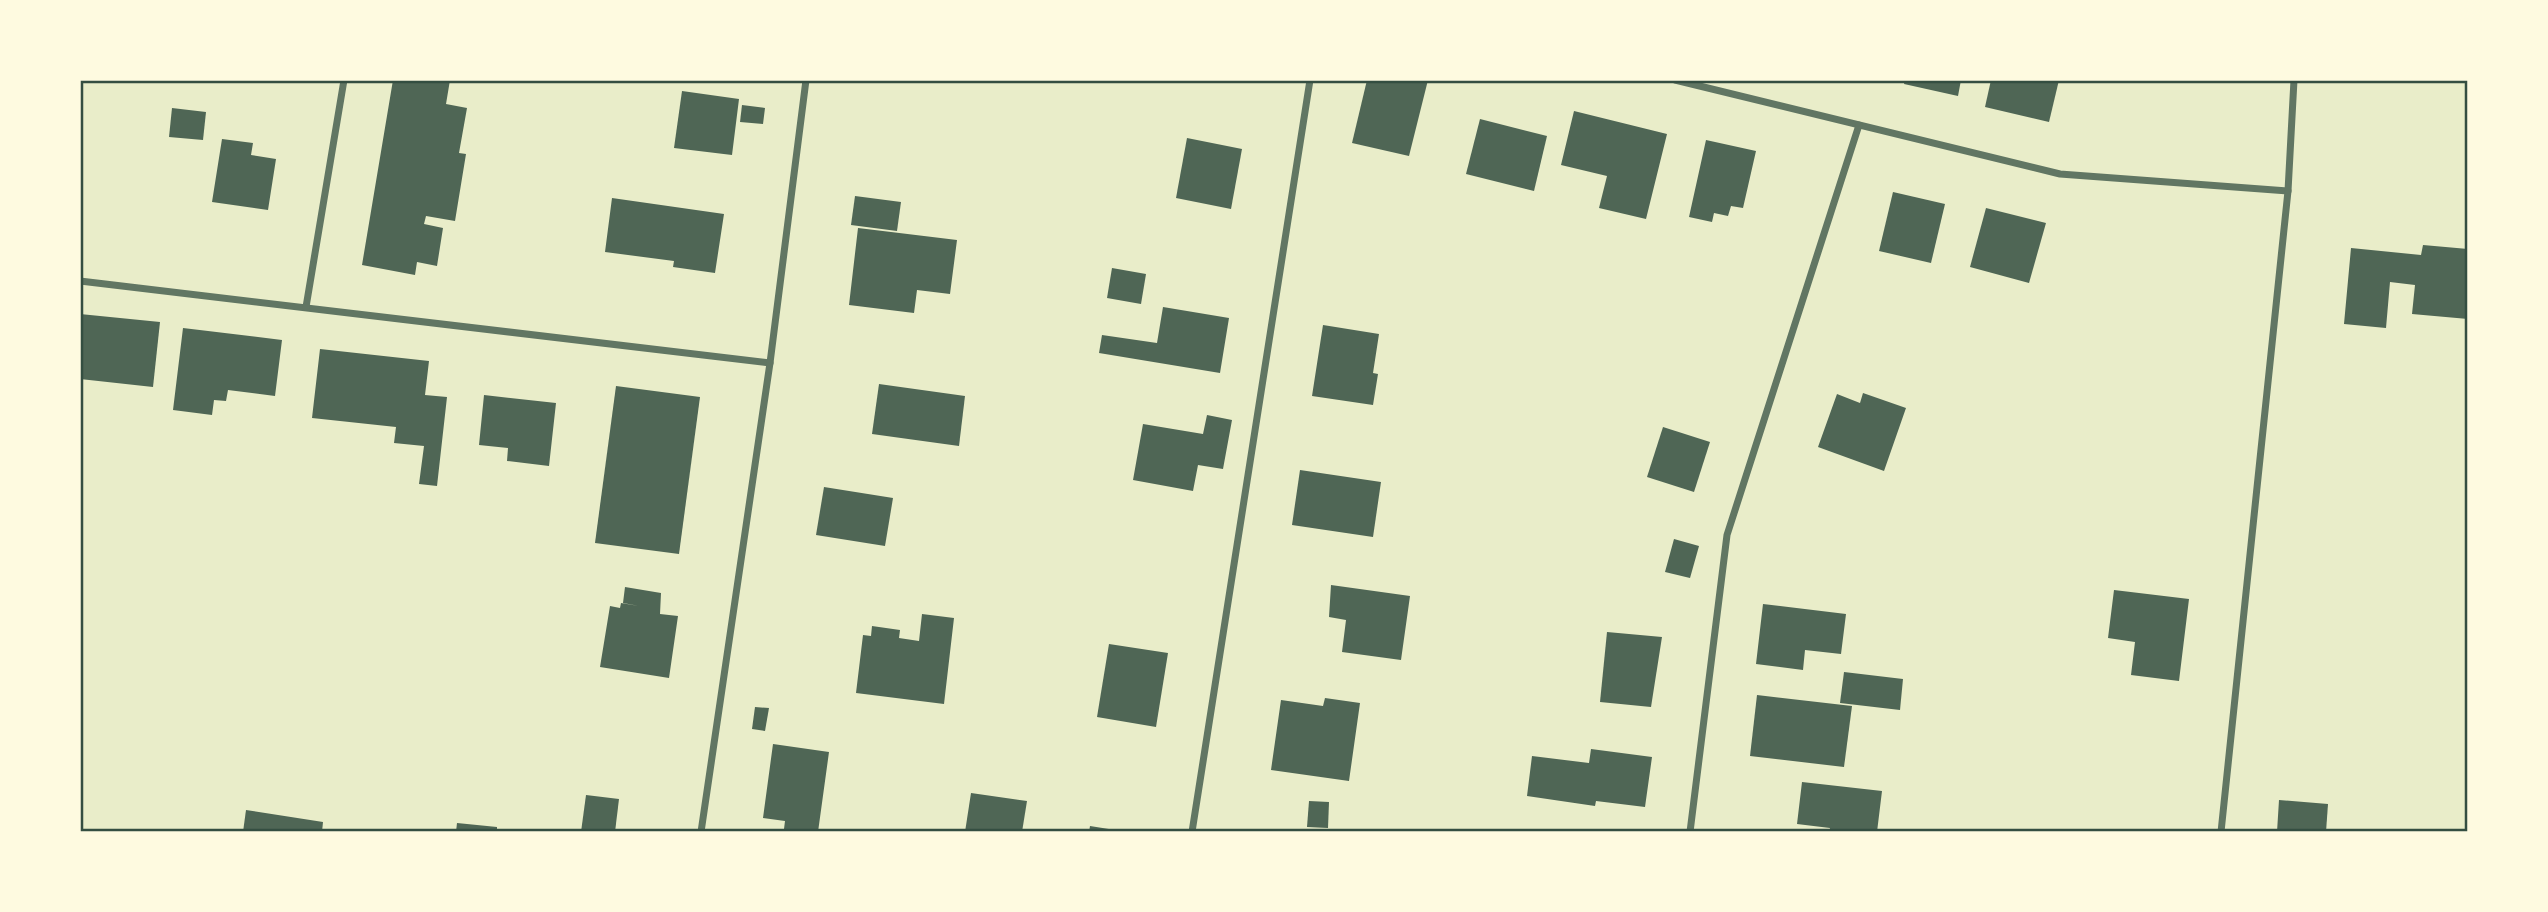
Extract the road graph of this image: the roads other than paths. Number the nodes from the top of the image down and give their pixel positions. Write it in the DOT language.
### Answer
graph roads {
  1 [pos="344,80"];
  2 [pos="806,80"];
  3 [pos="1310,80"];
  4 [pos="1675,80"];
  5 [pos="2294,80"];
  6 [pos="1859,125"];
  7 [pos="2288,191"];
  8 [pos="80,281"];
  9 [pos="306,307"];
  10 [pos="770,363"];
  11 [pos="701,831"];
  12 [pos="1192,831"];
  13 [pos="1690,831"];
  14 [pos="2221,831"];
  1 -- 9 [label="street"];
  2 -- 10 [label="street"];
  3 -- 12 [label="street"];
  4 -- 6 [label="street"];
  5 -- 7 [label="street"];
  6 -- 7 [label="street"];
  6 -- 13 [label="street"];
  7 -- 14 [label="street"];
  8 -- 9 [label="street"];
  9 -- 10 [label="street"];
  10 -- 11 [label="street"];
}
